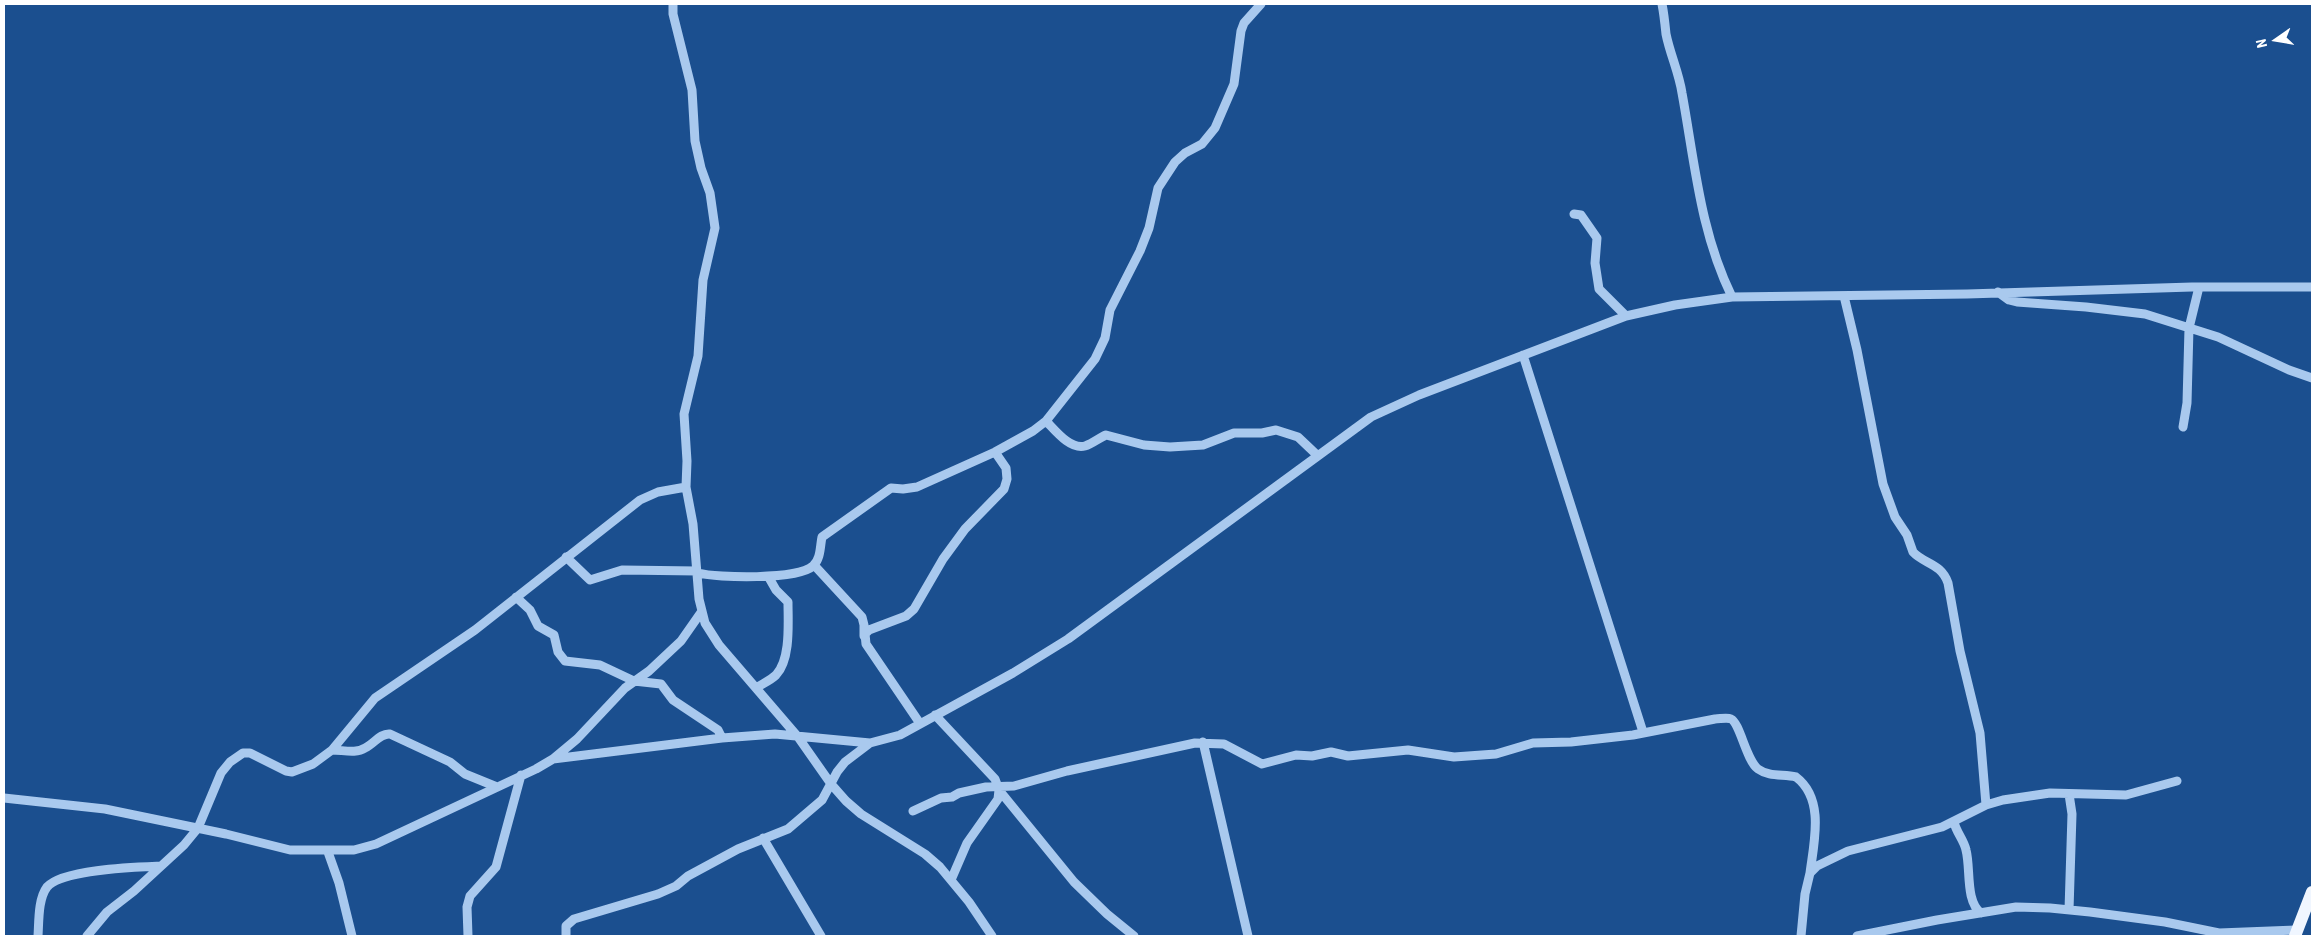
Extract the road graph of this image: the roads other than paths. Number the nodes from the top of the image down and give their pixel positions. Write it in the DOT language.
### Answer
graph roads {
  1 [pos="673,4"];
  2 [pos="1261,4"];
  3 [pos="1662,4"];
  4 [pos="1574,214"];
  5 [pos="2199,287"];
  6 [pos="2312,288"];
  7 [pos="1998,292"];
  8 [pos="1844,296"];
  9 [pos="1732,297"];
  10 [pos="1626,316"];
  11 [pos="2189,328"];
  12 [pos="1523,355"];
  13 [pos="2312,372"];
  14 [pos="2298,373"];
  15 [pos="2312,378"];
  16 [pos="1046,421"];
  17 [pos="2183,427"];
  18 [pos="995,452"];
  19 [pos="1317,455"];
  20 [pos="686,486"];
  21 [pos="566,557"];
  22 [pos="814,566"];
  23 [pos="697,572"];
  24 [pos="768,576"];
  25 [pos="516,597"];
  26 [pos="702,611"];
  27 [pos="865,639"];
  28 [pos="634,681"];
  29 [pos="756,688"];
  30 [pos="935,715"];
  31 [pos="919,722"];
  32 [pos="1643,732"];
  33 [pos="798,736"];
  34 [pos="722,738"];
  35 [pos="1203,742"];
  36 [pos="870,743"];
  37 [pos="332,750"];
  38 [pos="553,760"];
  39 [pos="521,775"];
  40 [pos="2177,781"];
  41 [pos="831,784"];
  42 [pos="497,787"];
  43 [pos="998,788"];
  44 [pos="2069,794"];
  45 [pos="4,798"];
  46 [pos="1986,805"];
  47 [pos="913,811"];
  48 [pos="1954,822"];
  49 [pos="198,828"];
  50 [pos="763,838"];
  51 [pos="328,852"];
  52 [pos="160,866"];
  53 [pos="1810,873"];
  54 [pos="951,880"];
  55 [pos="2312,892"];
  56 [pos="2069,910"];
  57 [pos="1981,914"];
  58 [pos="2296,933"];
  59 [pos="38,936"];
  60 [pos="87,936"];
  61 [pos="352,936"];
  62 [pos="468,936"];
  63 [pos="566,936"];
  64 [pos="822,936"];
  65 [pos="992,936"];
  66 [pos="1134,936"];
  67 [pos="1248,936"];
  68 [pos="1801,936"];
  69 [pos="1857,936"];
  1 -- 20 [label="street"];
  2 -- 16 [label="street"];
  3 -- 9 [label="street"];
  4 -- 10 [label="street"];
  5 -- 6 [label="street"];
  5 -- 7 [label="street"];
  5 -- 11 [label="street"];
  7 -- 8 [label="street"];
  7 -- 11 [label="street"];
  8 -- 9 [label="street"];
  8 -- 46 [label="street"];
  9 -- 10 [label="street"];
  10 -- 12 [label="street"];
  11 -- 14 [label="street"];
  11 -- 17 [label="street"];
  12 -- 19 [label="street"];
  12 -- 32 [label="street"];
  13 -- 14 [label="street"];
  14 -- 15 [label="street"];
  16 -- 18 [label="street"];
  16 -- 19 [label="street"];
  18 -- 22 [label="street"];
  18 -- 27 [label="street"];
  19 -- 30 [label="street"];
  20 -- 21 [label="street"];
  20 -- 23 [label="street"];
  21 -- 23 [label="street"];
  21 -- 25 [label="street"];
  22 -- 24 [label="street"];
  22 -- 27 [label="street"];
  23 -- 24 [label="street"];
  23 -- 26 [label="street"];
  24 -- 29 [label="street"];
  25 -- 28 [label="street"];
  25 -- 37 [label="street"];
  26 -- 28 [label="street"];
  26 -- 29 [label="street"];
  27 -- 31 [label="street"];
  28 -- 34 [label="street"];
  28 -- 38 [label="street"];
  29 -- 33 [label="street"];
  30 -- 31 [label="street"];
  30 -- 43 [label="street"];
  31 -- 36 [label="street"];
  32 -- 35 [label="street"];
  32 -- 53 [label="street"];
  33 -- 34 [label="street"];
  33 -- 36 [label="street"];
  33 -- 41 [label="street"];
  34 -- 38 [label="street"];
  35 -- 43 [label="street"];
  35 -- 67 [label="street"];
  36 -- 41 [label="street"];
  37 -- 42 [label="street"];
  37 -- 49 [label="street"];
  38 -- 39 [label="street"];
  39 -- 42 [label="street"];
  39 -- 62 [label="street"];
  40 -- 44 [label="street"];
  41 -- 50 [label="street"];
  41 -- 54 [label="street"];
  42 -- 51 [label="street"];
  43 -- 47 [label="street"];
  43 -- 54 [label="street"];
  43 -- 66 [label="street"];
  44 -- 46 [label="street"];
  44 -- 56 [label="street"];
  45 -- 49 [label="street"];
  46 -- 48 [label="street"];
  48 -- 53 [label="street"];
  48 -- 57 [label="street"];
  49 -- 51 [label="street"];
  49 -- 52 [label="street"];
  50 -- 63 [label="street"];
  50 -- 64 [label="street"];
  51 -- 61 [label="street"];
  52 -- 59 [label="street"];
  52 -- 60 [label="street"];
  53 -- 68 [label="street"];
  54 -- 65 [label="street"];
  55 -- 58 [label="main road"];
  56 -- 57 [label="street"];
  56 -- 58 [label="street"];
  57 -- 69 [label="street"];
}
